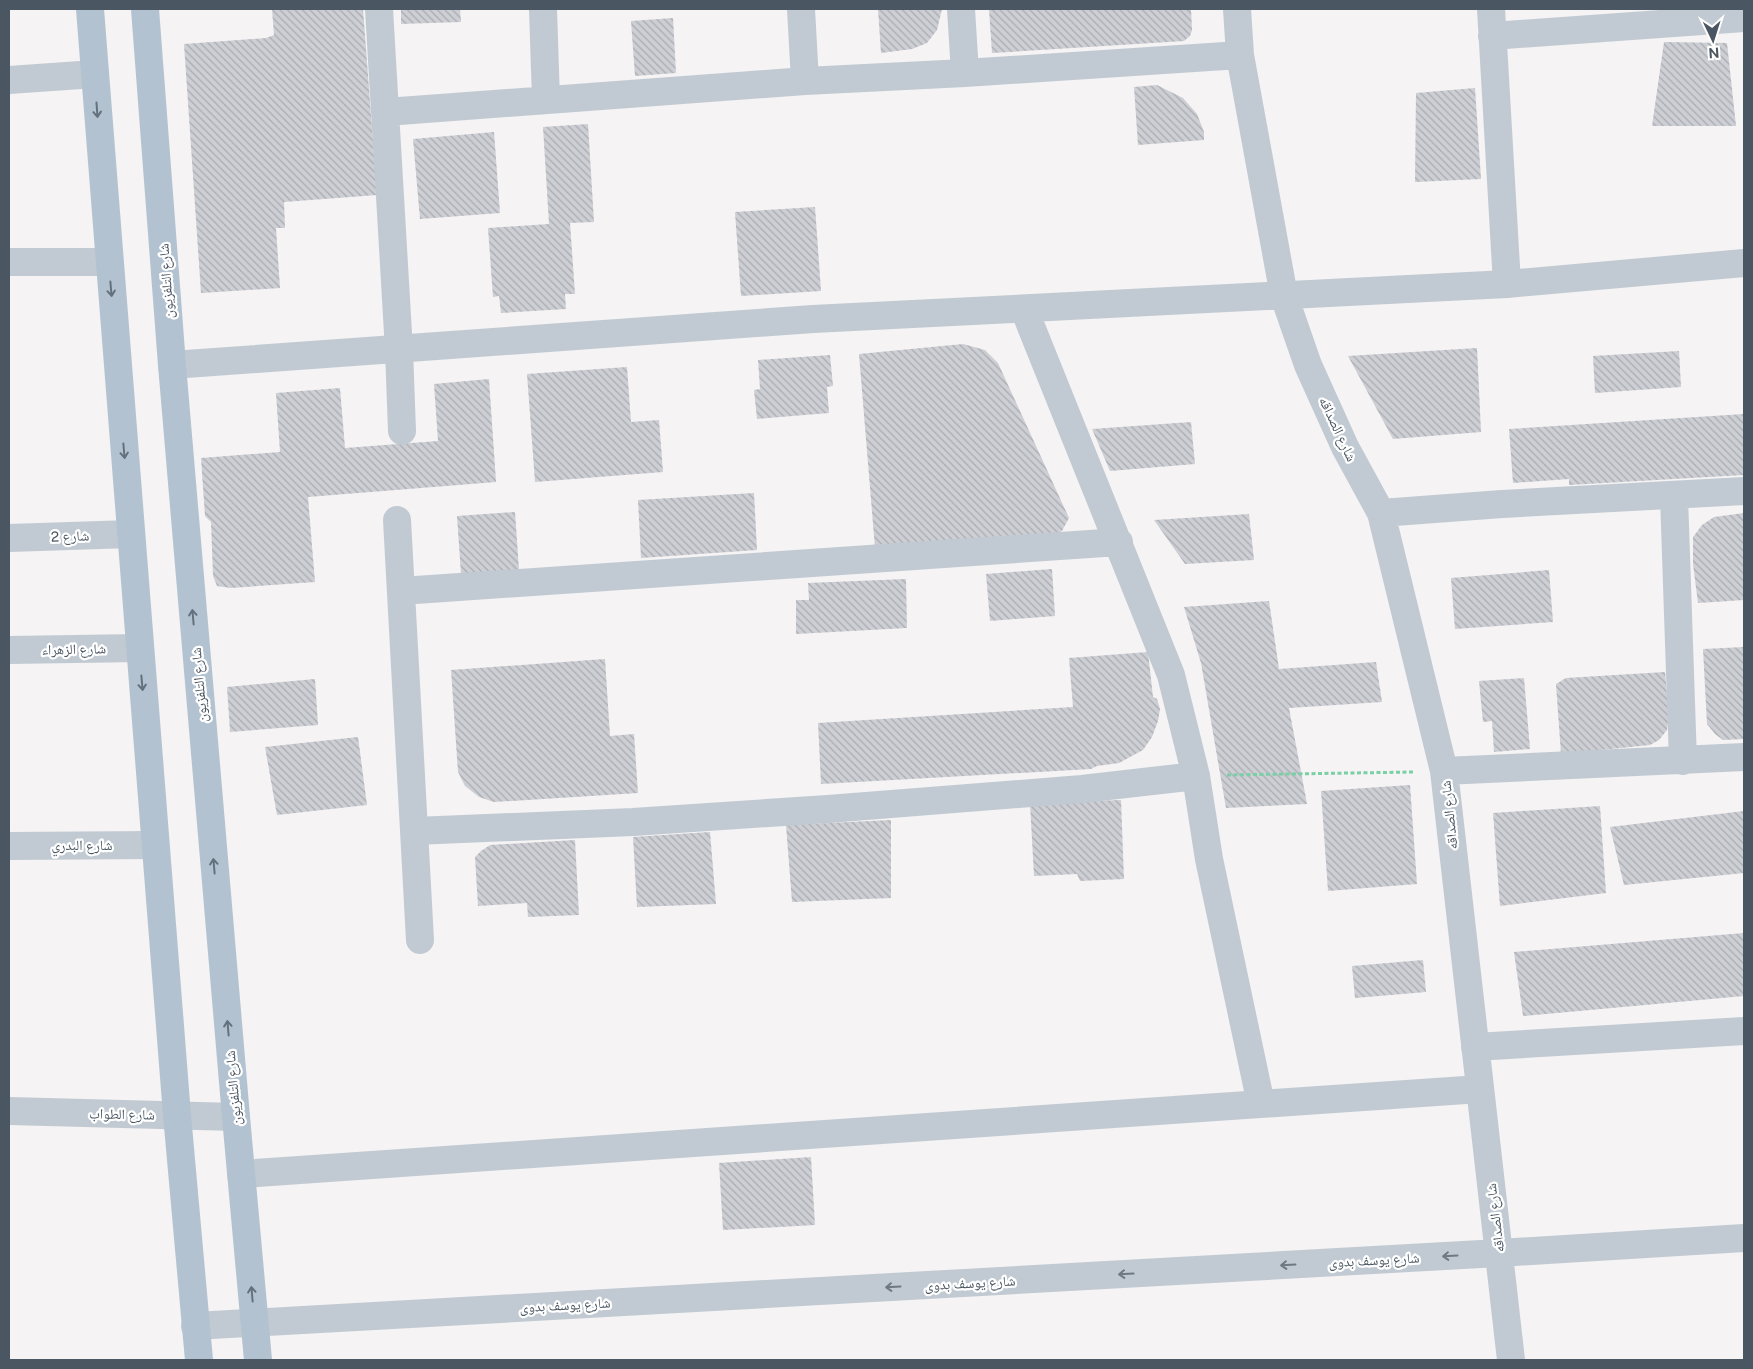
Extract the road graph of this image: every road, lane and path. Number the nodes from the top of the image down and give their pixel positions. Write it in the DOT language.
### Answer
graph roads {
  1 [pos="90,9"];
  2 [pos="145,9"];
  3 [pos="379,9"];
  4 [pos="543,9"];
  5 [pos="801,9"];
  6 [pos="961,9"];
  7 [pos="1237,9"];
  8 [pos="1491,9"];
  9 [pos="1744,18"];
  10 [pos="1492,36"];
  11 [pos="1240,55"];
  12 [pos="965,73"];
  13 [pos="95,74"];
  14 [pos="9,80"];
  15 [pos="805,81"];
  16 [pos="546,100"];
  17 [pos="386,112"];
  18 [pos="9,262"];
  19 [pos="109,262"];
  20 [pos="1744,263"];
  21 [pos="1507,284"];
  22 [pos="1284,296"];
  23 [pos="1024,309"];
  24 [pos="399,350"];
  25 [pos="172,366"];
  26 [pos="402,431"];
  27 [pos="1744,491"];
  28 [pos="1674,496"];
  29 [pos="1381,513"];
  30 [pos="397,520"];
  31 [pos="131,534"];
  32 [pos="9,538"];
  33 [pos="1119,542"];
  34 [pos="401,591"];
  35 [pos="140,648"];
  36 [pos="9,650"];
  37 [pos="1744,757"];
  38 [pos="1683,761"];
  39 [pos="1444,772"];
  40 [pos="1196,776"];
  41 [pos="415,831"];
  42 [pos="155,845"];
  43 [pos="9,846"];
  44 [pos="420,940"];
  45 [pos="1744,1031"];
  46 [pos="1475,1047"];
  47 [pos="1480,1089"];
  48 [pos="1261,1104"];
  49 [pos="9,1111"];
  50 [pos="177,1115"];
  51 [pos="236,1117"];
  52 [pos="241,1174"];
  53 [pos="1744,1238"];
  54 [pos="1499,1253"];
  55 [pos="254,1323"];
  56 [pos="195,1326"];
  57 [pos="199,1360"];
  58 [pos="258,1360"];
  59 [pos="1511,1360"];
  1 -- 13 [label="main road"];
  2 -- 25 [label="main road, شارع التلفزيون"];
  3 -- 17 [label="street"];
  4 -- 16 [label="street"];
  5 -- 15 [label="street"];
  6 -- 12 [label="street"];
  7 -- 11 [label="street, شارع الصداقه"];
  8 -- 10 [label="street"];
  9 -- 10 [label="street"];
  10 -- 21 [label="street"];
  11 -- 12 [label="street"];
  11 -- 22 [label="street, شارع الصداقه"];
  12 -- 15 [label="street"];
  13 -- 14 [label="street"];
  13 -- 19 [label="main road, one-way"];
  15 -- 16 [label="street"];
  16 -- 17 [label="street"];
  17 -- 24 [label="street"];
  18 -- 19 [label="street"];
  19 -- 31 [label="main road, one-way"];
  20 -- 21 [label="street"];
  21 -- 22 [label="street"];
  22 -- 23 [label="street"];
  22 -- 29 [label="street, شارع الصداقه"];
  23 -- 24 [label="street"];
  23 -- 33 [label="street"];
  24 -- 25 [label="street"];
  24 -- 26 [label="street"];
  51 -- 25 [label="main road, شارع التلفزيون, one-way"];
  27 -- 28 [label="street"];
  28 -- 29 [label="street"];
  28 -- 38 [label="street"];
  29 -- 39 [label="street, شارع الصداقه"];
  30 -- 34 [label="street"];
  31 -- 32 [label="street, شارع 2"];
  31 -- 35 [label="main road"];
  33 -- 34 [label="street"];
  33 -- 40 [label="street"];
  34 -- 41 [label="street"];
  35 -- 36 [label="street, شارع الزهراء"];
  35 -- 42 [label="main road, one-way"];
  37 -- 38 [label="street"];
  38 -- 39 [label="street"];
  39 -- 40 [label="path"];
  39 -- 46 [label="street, شارع الصداقه"];
  40 -- 41 [label="street"];
  40 -- 48 [label="street"];
  41 -- 44 [label="street"];
  42 -- 43 [label="street, شارع البدري"];
  42 -- 50 [label="main road"];
  45 -- 46 [label="street"];
  46 -- 47 [label="street, شارع الصداقه"];
  47 -- 48 [label="street"];
  47 -- 54 [label="street, شارع الصداقه"];
  48 -- 52 [label="street"];
  49 -- 50 [label="street, شارع الطواب"];
  50 -- 51 [label="street, شارع الطواب"];
  50 -- 56 [label="main road"];
  51 -- 52 [label="main road, شارع التلفزيون"];
  55 -- 52 [label="main road, شارع التلفزيون, one-way"];
  53 -- 54 [label="street, شارع يوسف بدوى"];
  54 -- 55 [label="street, شارع يوسف بدوى, one-way"];
  54 -- 59 [label="street, شارع الصداقه"];
  55 -- 56 [label="street, شارع يوسف بدوى"];
  55 -- 58 [label="main road, شارع التلفزيون"];
  56 -- 57 [label="main road"];
}
